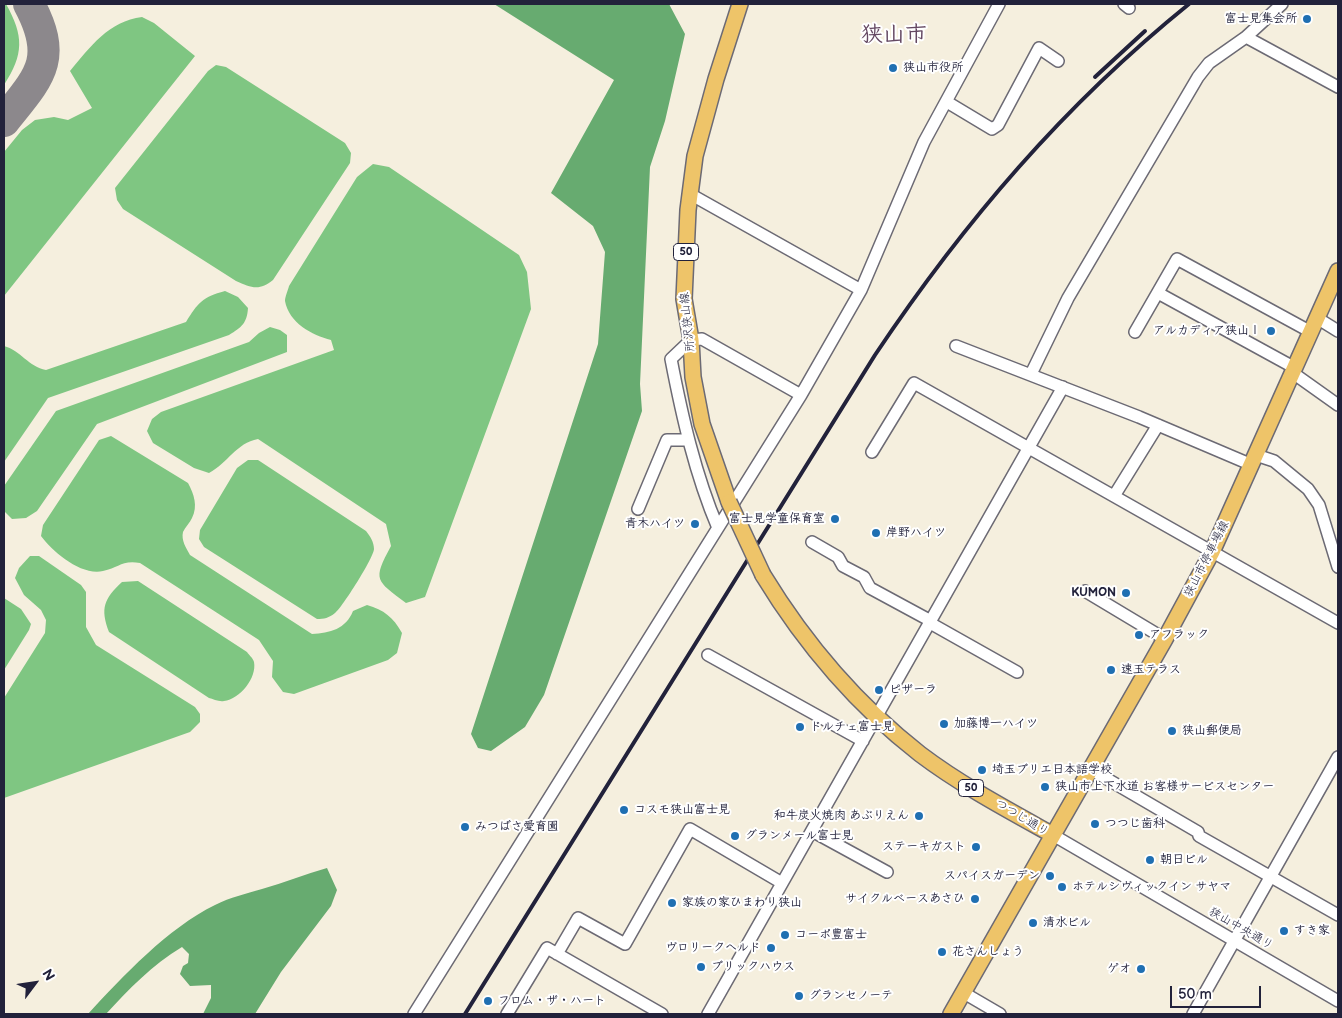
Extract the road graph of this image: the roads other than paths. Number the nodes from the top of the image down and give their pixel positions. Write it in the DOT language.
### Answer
graph roads {
  1 [pos="740,4"];
  2 [pos="999,4"];
  3 [pos="1282,4"];
  4 [pos="1246,37"];
  5 [pos="1058,61"];
  6 [pos="1338,87"];
  7 [pos="947,102"];
  8 [pos="690,194"];
  9 [pos="1338,271"];
  10 [pos="861,290"];
  11 [pos="1158,293"];
  12 [pos="1314,325"];
  13 [pos="1338,331"];
  14 [pos="1135,332"];
  15 [pos="691,340"];
  16 [pos="956,346"];
  17 [pos="1294,371"];
  18 [pos="1031,374"];
  19 [pos="1063,387"];
  20 [pos="801,396"];
  21 [pos="1338,405"];
  22 [pos="1158,425"];
  23 [pos="688,440"];
  24 [pos="1029,447"];
  25 [pos="872,452"];
  26 [pos="1254,460"];
  27 [pos="1114,496"];
  28 [pos="638,509"];
  29 [pos="718,528"];
  30 [pos="812,542"];
  31 [pos="1212,552"];
  32 [pos="1337,562"];
  33 [pos="763,575"];
  34 [pos="1085,591"];
  35 [pos="931,622"];
  36 [pos="1338,624"];
  37 [pos="1165,639"];
  38 [pos="708,655"];
  39 [pos="1017,672"];
  40 [pos="876,717"];
  41 [pos="862,741"];
  42 [pos="1338,757"];
  43 [pos="1090,769"];
  44 [pos="812,830"];
  45 [pos="1052,835"];
  46 [pos="887,872"];
  47 [pos="1271,877"];
  48 [pos="782,883"];
  49 [pos="1338,915"];
  50 [pos="1234,941"];
  51 [pos="558,954"];
  52 [pos="964,993"];
  53 [pos="1338,1001"];
  54 [pos="414,1014"];
  55 [pos="506,1014"];
  56 [pos="662,1014"];
  57 [pos="708,1014"];
  58 [pos="950,1014"];
  59 [pos="1000,1014"];
  60 [pos="1192,1014"];
  1 -- 8 [label="main road, 所沢狭山線 / 50"];
  2 -- 7 [label="street"];
  3 -- 4 [label="street"];
  4 -- 6 [label="street"];
  4 -- 18 [label="street"];
  5 -- 7 [label="street"];
  7 -- 10 [label="street"];
  8 -- 10 [label="street"];
  8 -- 15 [label="main road, 所沢狭山線 / 50"];
  9 -- 12 [label="main road, 狭山市停車場線"];
  10 -- 20 [label="street"];
  11 -- 12 [label="street"];
  11 -- 14 [label="street"];
  11 -- 17 [label="street"];
  12 -- 13 [label="street"];
  12 -- 17 [label="main road, 狭山市停車場線"];
  15 -- 20 [label="street"];
  15 -- 23 [label="street"];
  15 -- 33 [label="main road, 所沢狭山線 / 50, bridge"];
  16 -- 18 [label="street"];
  17 -- 21 [label="street"];
  17 -- 26 [label="main road, 狭山市停車場線"];
  18 -- 19 [label="street"];
  19 -- 22 [label="street"];
  19 -- 24 [label="street"];
  20 -- 29 [label="street"];
  22 -- 26 [label="street"];
  22 -- 27 [label="street"];
  23 -- 28 [label="street"];
  23 -- 29 [label="street"];
  24 -- 25 [label="street"];
  24 -- 27 [label="street"];
  24 -- 35 [label="street"];
  26 -- 31 [label="main road, 狭山市停車場線"];
  26 -- 32 [label="street"];
  27 -- 31 [label="street"];
  29 -- 54 [label="street"];
  30 -- 35 [label="street"];
  31 -- 36 [label="street"];
  31 -- 37 [label="main road, 狭山市停車場線"];
  33 -- 40 [label="main road, つつじ通り / 50"];
  34 -- 37 [label="street"];
  35 -- 39 [label="street"];
  35 -- 40 [label="street"];
  37 -- 43 [label="main road, 狭山市停車場線"];
  38 -- 41 [label="street"];
  40 -- 41 [label="street"];
  40 -- 45 [label="main road, つつじ通り / 50"];
  41 -- 44 [label="street"];
  42 -- 47 [label="street"];
  43 -- 45 [label="main road, 狭山市停車場線"];
  43 -- 47 [label="street"];
  44 -- 46 [label="street"];
  44 -- 48 [label="street"];
  45 -- 50 [label="street, 狭山中央通り"];
  45 -- 52 [label="main road, つつじ通り"];
  47 -- 49 [label="street"];
  47 -- 50 [label="street"];
  48 -- 51 [label="street"];
  48 -- 57 [label="street"];
  50 -- 53 [label="street, 狭山中央通り"];
  50 -- 60 [label="street"];
  51 -- 55 [label="street"];
  51 -- 56 [label="street"];
  52 -- 58 [label="main road, つつじ通り"];
  52 -- 59 [label="street"];
}
